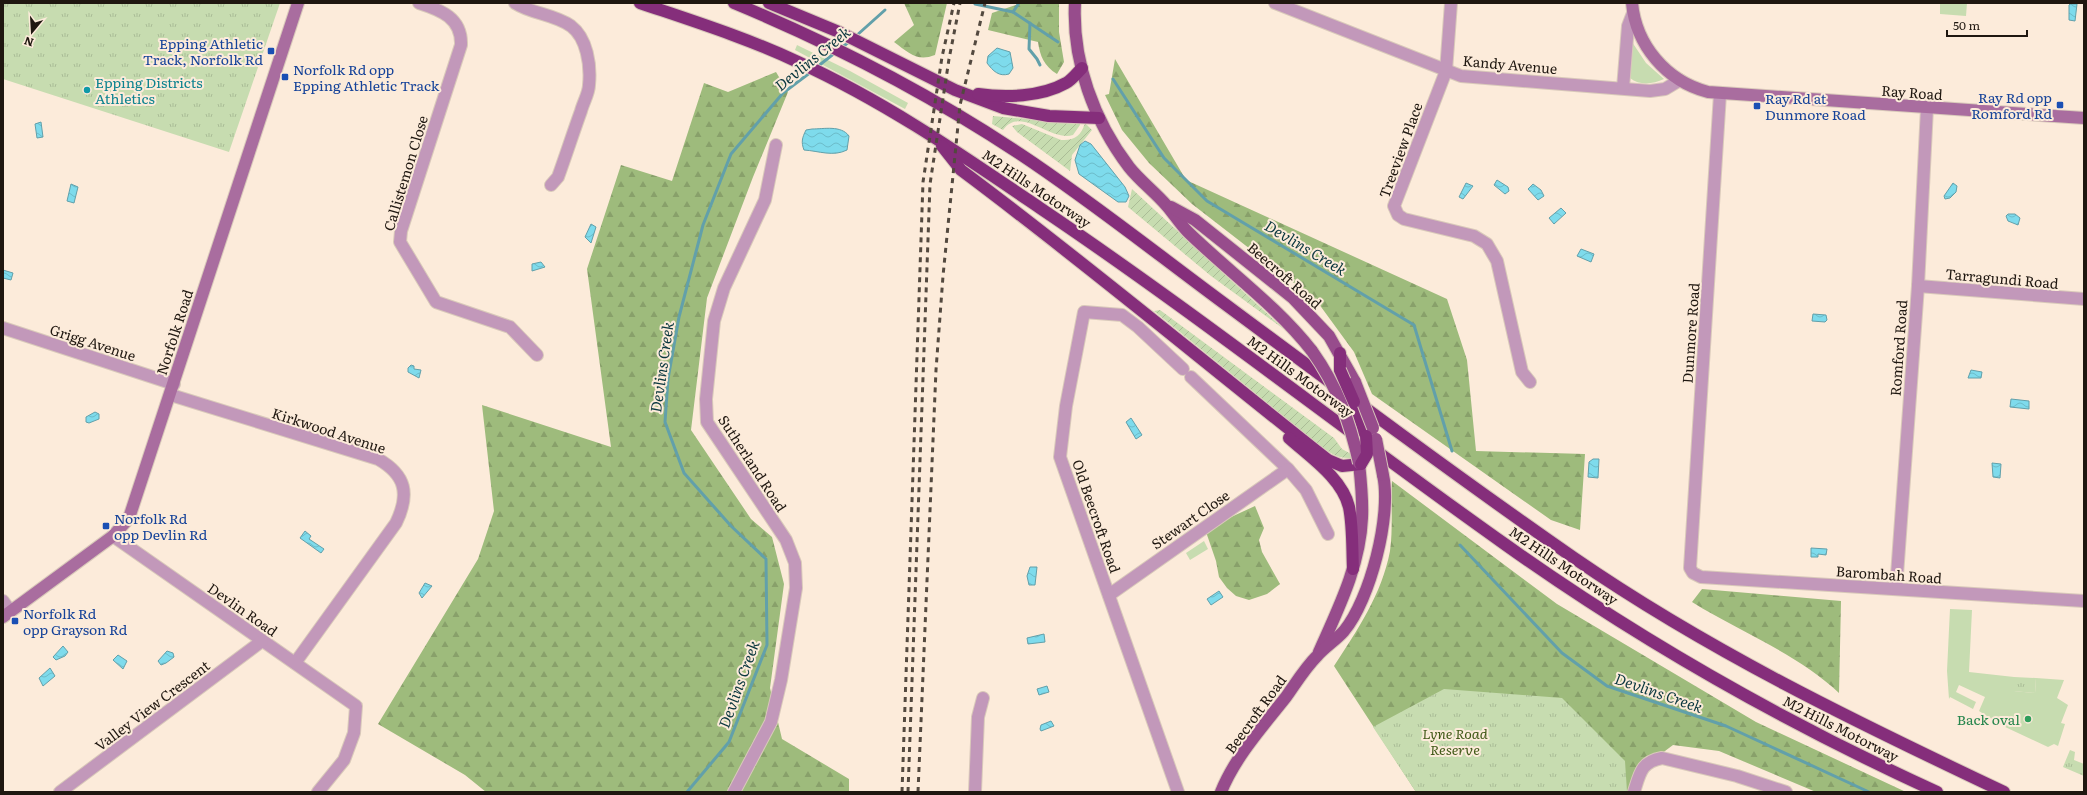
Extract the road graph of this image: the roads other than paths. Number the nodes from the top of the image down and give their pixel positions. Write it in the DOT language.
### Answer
graph roads {
  1 [pos="298,3"];
  2 [pos="419,3"];
  3 [pos="515,3"];
  4 [pos="640,3"];
  5 [pos="734,3"];
  6 [pos="769,3"];
  7 [pos="1075,3"];
  8 [pos="1275,3"];
  9 [pos="1451,3"];
  10 [pos="1632,8"];
  11 [pos="1082,68"];
  12 [pos="1446,71"];
  13 [pos="1680,80"];
  14 [pos="1623,88"];
  15 [pos="955,90"];
  16 [pos="1720,94"];
  17 [pos="1927,108"];
  18 [pos="1099,118"];
  19 [pos="2084,118"];
  20 [pos="933,136"];
  21 [pos="776,145"];
  22 [pos="551,185"];
  23 [pos="1166,205"];
  24 [pos="1918,286"];
  25 [pos="2084,299"];
  26 [pos="3,328"];
  27 [pos="1340,353"];
  28 [pos="537,355"];
  29 [pos="1221,376"];
  30 [pos="1530,382"];
  31 [pos="172,389"];
  32 [pos="1360,464"];
  33 [pos="1288,469"];
  34 [pos="1328,534"];
  35 [pos="113,536"];
  36 [pos="1353,569"];
  37 [pos="1693,573"];
  38 [pos="1896,589"];
  39 [pos="1109,595"];
  40 [pos="2084,601"];
  41 [pos="5,610"];
  42 [pos="262,641"];
  43 [pos="1317,656"];
  44 [pos="296,663"];
  45 [pos="983,698"];
  46 [pos="65,791"];
  47 [pos="318,792"];
  48 [pos="734,792"];
  49 [pos="974,792"];
  50 [pos="1178,792"];
  51 [pos="1221,792"];
  52 [pos="1634,792"];
  53 [pos="1786,792"];
  54 [pos="1937,792"];
  55 [pos="2004,792"];
  1 -- 31 [label="street, Norfolk Road"];
  2 -- 28 [label="street, Callistemon Close"];
  3 -- 22 [label="street"];
  4 -- 20 [label="highway, M2 Hills Motorway"];
  5 -- 55 [label="highway, M2 Hills Motorway"];
  6 -- 15 [label="highway"];
  7 -- 11 [label="main road, Beecroft Road"];
  8 -- 12 [label="street, Kandy Avenue"];
  9 -- 12 [label="street, Treeview Place"];
  10 -- 13 [label="street, Ray Road"];
  10 -- 14 [label="street, Ray Road"];
  11 -- 15 [label="highway"];
  11 -- 18 [label="main road, Beecroft Road"];
  12 -- 14 [label="street, Kandy Avenue"];
  12 -- 30 [label="street, Treeview Place"];
  13 -- 14 [label="street, Kandy Avenue"];
  13 -- 16 [label="street, Ray Road"];
  15 -- 18 [label="highway"];
  16 -- 17 [label="street, Ray Road"];
  16 -- 37 [label="street, Dunmore Road"];
  17 -- 19 [label="street, Ray Road"];
  17 -- 24 [label="street, Romford Road"];
  18 -- 23 [label="main road, Beecroft Road"];
  20 -- 29 [label="highway"];
  20 -- 54 [label="highway, M2 Hills Motorway"];
  21 -- 48 [label="street, Sutherland Road"];
  23 -- 27 [label="main road, Beecroft Road"];
  23 -- 32 [label="main road, Beecroft Road, bridge"];
  24 -- 25 [label="street, Tarragundi Road"];
  24 -- 38 [label="street, Romford Road"];
  26 -- 31 [label="street, Grigg Avenue"];
  27 -- 32 [label="highway, bridge"];
  27 -- 43 [label="main road, Beecroft Road, bridge"];
  29 -- 32 [label="highway"];
  29 -- 36 [label="highway"];
  31 -- 35 [label="street, Norfolk Road"];
  31 -- 44 [label="street, Kirkwood Avenue"];
  32 -- 36 [label="main road, Beecroft Road"];
  33 -- 34 [label="street"];
  33 -- 39 [label="street, Stewart Close"];
  33 -- 39 [label="street, Old Beecroft Road"];
  35 -- 41 [label="street, Norfolk Road"];
  35 -- 42 [label="street, Devlin Road"];
  36 -- 43 [label="main road, Beecroft Road"];
  37 -- 38 [label="street, Barombah Road"];
  38 -- 40 [label="street, Barombah Road"];
  39 -- 50 [label="street, Old Beecroft Road"];
  42 -- 44 [label="street, Devlin Road"];
  42 -- 46 [label="street, Valley View Crescent"];
  43 -- 51 [label="main road, Beecroft Road"];
  44 -- 47 [label="street, Devlin Road"];
  45 -- 49 [label="street"];
  52 -- 53 [label="street"];
}
